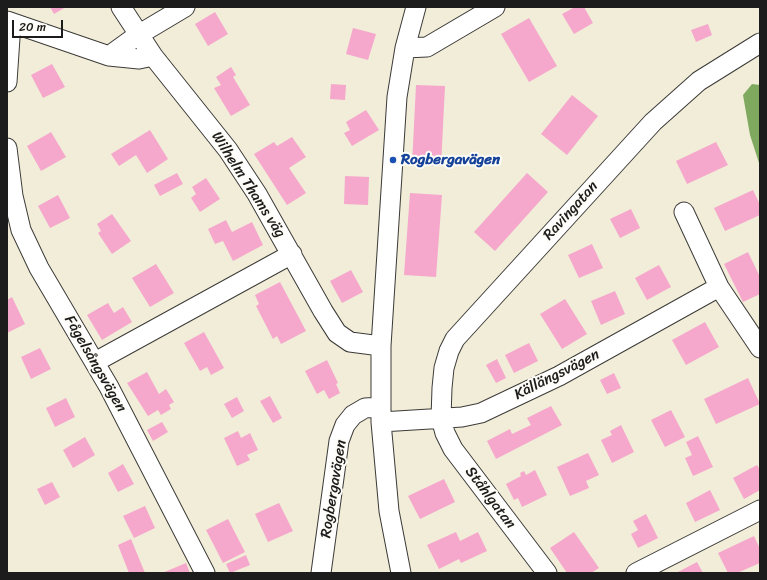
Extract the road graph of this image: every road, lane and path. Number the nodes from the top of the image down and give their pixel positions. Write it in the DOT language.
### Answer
graph roads {
  1 [pos="121,7"];
  2 [pos="185,7"];
  3 [pos="416,7"];
  4 [pos="496,7"];
  5 [pos="9,22"];
  6 [pos="138,35"];
  7 [pos="760,43"];
  8 [pos="405,48"];
  9 [pos="109,56"];
  10 [pos="153,56"];
  11 [pos="7,82"];
  12 [pos="7,148"];
  13 [pos="684,212"];
  14 [pos="292,254"];
  15 [pos="719,287"];
  16 [pos="381,346"];
  17 [pos="760,348"];
  18 [pos="95,362"];
  19 [pos="381,415"];
  20 [pos="442,418"];
  21 [pos="760,510"];
  22 [pos="204,573"];
  23 [pos="321,573"];
  24 [pos="401,573"];
  25 [pos="547,573"];
  26 [pos="636,573"];
  1 -- 6 [label="street, Wilhelm Thams väg"];
  2 -- 6 [label="street"];
  3 -- 8 [label="street"];
  4 -- 8 [label="street"];
  5 -- 9 [label="street"];
  5 -- 11 [label="street"];
  6 -- 9 [label="street"];
  6 -- 10 [label="street, Wilhelm Thams väg"];
  7 -- 20 [label="street, Ravingatan"];
  8 -- 16 [label="street"];
  9 -- 10 [label="street"];
  10 -- 14 [label="street, Wilhelm Thams väg"];
  12 -- 18 [label="street, Fågelsångsvägen"];
  13 -- 15 [label="street"];
  14 -- 16 [label="street, Wilhelm Thams väg"];
  14 -- 18 [label="street"];
  15 -- 17 [label="street"];
  15 -- 20 [label="street, Källängsvägen"];
  16 -- 19 [label="street"];
  18 -- 22 [label="street, Fågelsångsvägen"];
  19 -- 20 [label="street, Källängsvägen"];
  19 -- 23 [label="street, Rogbergavägen"];
  19 -- 24 [label="street"];
  20 -- 25 [label="street, Ståhlgatan"];
  21 -- 26 [label="street"];
}
